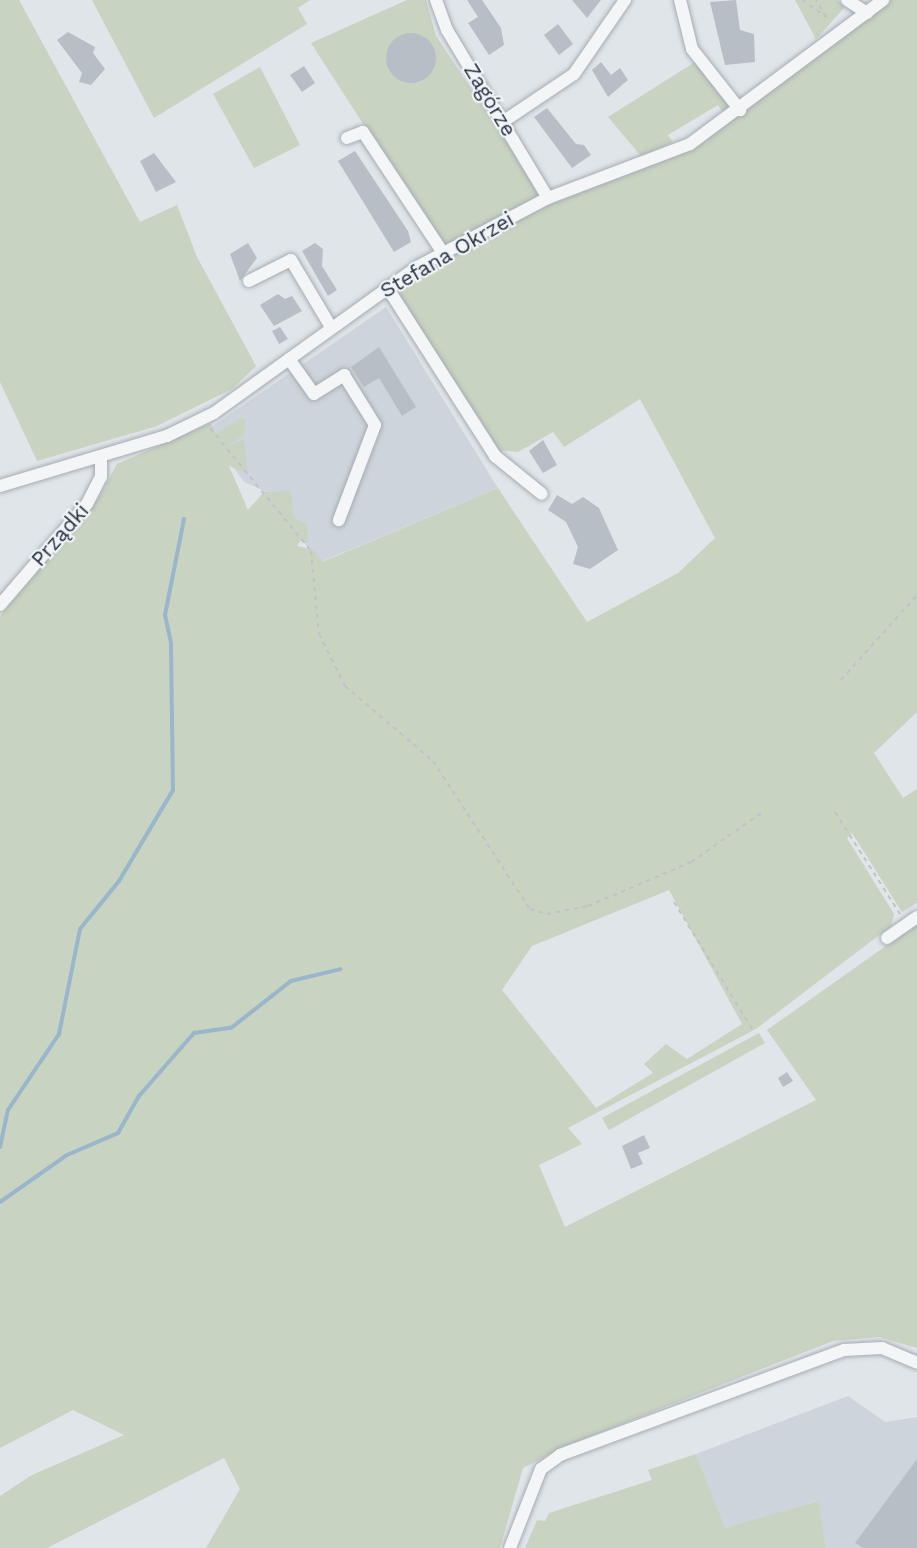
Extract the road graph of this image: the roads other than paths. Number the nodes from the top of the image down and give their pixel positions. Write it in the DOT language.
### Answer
graph roads {
  1 [pos="436,0"];
  2 [pos="626,0"];
  3 [pos="680,0"];
  4 [pos="847,0"];
  5 [pos="883,0"];
  6 [pos="867,13"];
  7 [pos="740,110"];
  8 [pos="504,121"];
  9 [pos="347,138"];
  10 [pos="548,198"];
  11 [pos="443,253"];
  12 [pos="249,281"];
  13 [pos="387,287"];
  14 [pos="331,327"];
  15 [pos="289,359"];
  16 [pos="101,457"];
  17 [pos="0,486"];
  18 [pos="542,494"];
  19 [pos="339,520"];
  20 [pos="0,604"];
  21 [pos="912,920"];
  22 [pos="887,938"];
  23 [pos="917,1363"];
  24 [pos="510,1548"];
  1 -- 8 [label="street, Zagórze"];
  2 -- 8 [label="street"];
  3 -- 7 [label="street"];
  4 -- 6 [label="street"];
  5 -- 6 [label="street, Stefana Okrzei"];
  6 -- 7 [label="street, Stefana Okrzei"];
  7 -- 10 [label="street, Stefana Okrzei"];
  8 -- 10 [label="street, Zagórze"];
  9 -- 11 [label="street"];
  10 -- 11 [label="street, Stefana Okrzei"];
  11 -- 13 [label="street, Stefana Okrzei"];
  12 -- 14 [label="street"];
  13 -- 14 [label="street, Stefana Okrzei"];
  13 -- 18 [label="street"];
  14 -- 15 [label="street, Stefana Okrzei"];
  15 -- 16 [label="street, Stefana Okrzei"];
  15 -- 19 [label="street"];
  16 -- 17 [label="street, Stefana Okrzei"];
  16 -- 20 [label="street, Prządki"];
  21 -- 22 [label="street"];
  23 -- 24 [label="street"];
}
